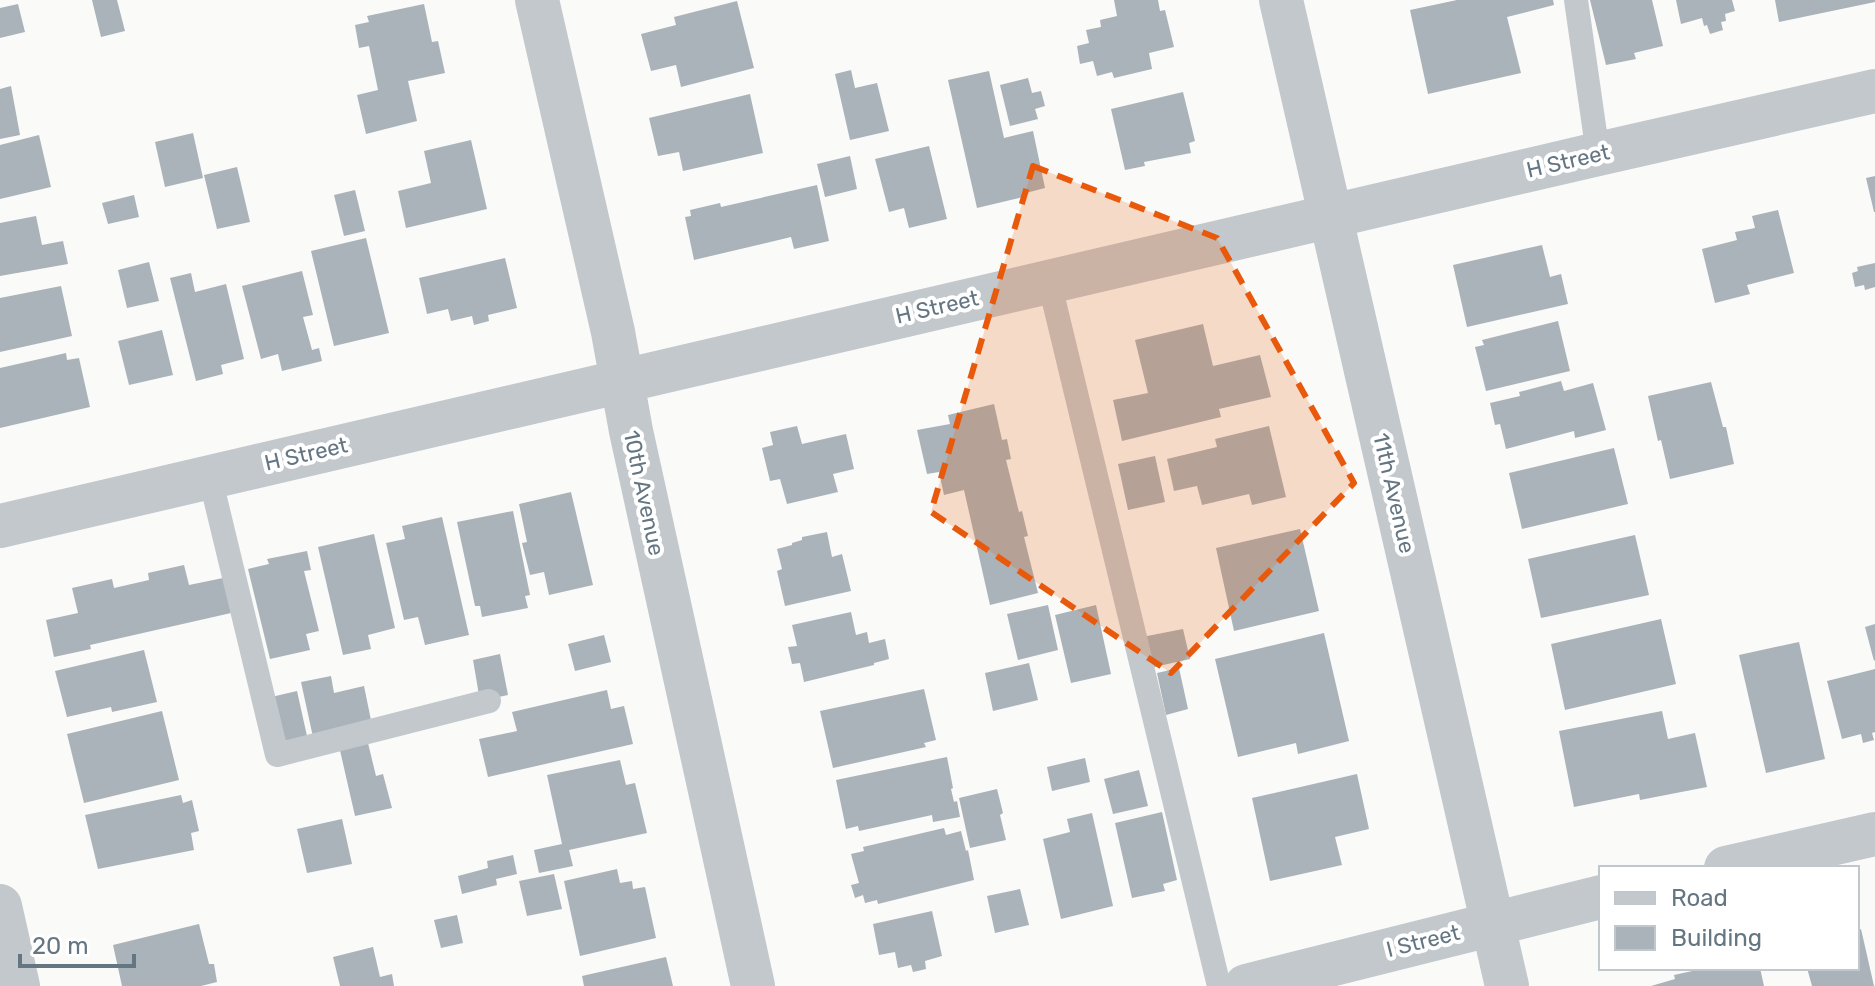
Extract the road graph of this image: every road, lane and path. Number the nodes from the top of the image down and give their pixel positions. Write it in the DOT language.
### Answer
graph roads {
  1 [pos="537,0"];
  2 [pos="1281,0"];
  3 [pos="1576,0"];
  4 [pos="1875,91"];
  5 [pos="1598,154"];
  6 [pos="1330,216"];
  7 [pos="1049,281"];
  8 [pos="621,381"];
  9 [pos="210,477"];
  10 [pos="0,526"];
  11 [pos="489,701"];
  12 [pos="1875,834"];
  13 [pos="1735,866"];
  14 [pos="1599,898"];
  15 [pos="0,906"];
  16 [pos="1493,924"];
  17 [pos="10,973"];
  18 [pos="753,986"];
  19 [pos="1219,986"];
  20 [pos="1246,986"];
  21 [pos="1507,986"];
  1 -- 8 [label="street, 10th Avenue"];
  2 -- 6 [label="street, 11th Avenue"];
  3 -- 5 [label="lane"];
  4 -- 5 [label="street, H Street"];
  5 -- 6 [label="street, H Street"];
  6 -- 7 [label="street, H Street"];
  6 -- 16 [label="street, 11th Avenue"];
  7 -- 8 [label="street, H Street"];
  7 -- 19 [label="lane"];
  8 -- 9 [label="street, H Street"];
  8 -- 18 [label="street, 10th Avenue"];
  9 -- 10 [label="street, H Street"];
  9 -- 11 [label="lane"];
  12 -- 13 [label="street"];
  14 -- 16 [label="street, I Street"];
  15 -- 17 [label="street"];
  16 -- 20 [label="street, I Street"];
  16 -- 21 [label="street, 11th Avenue"];
}
